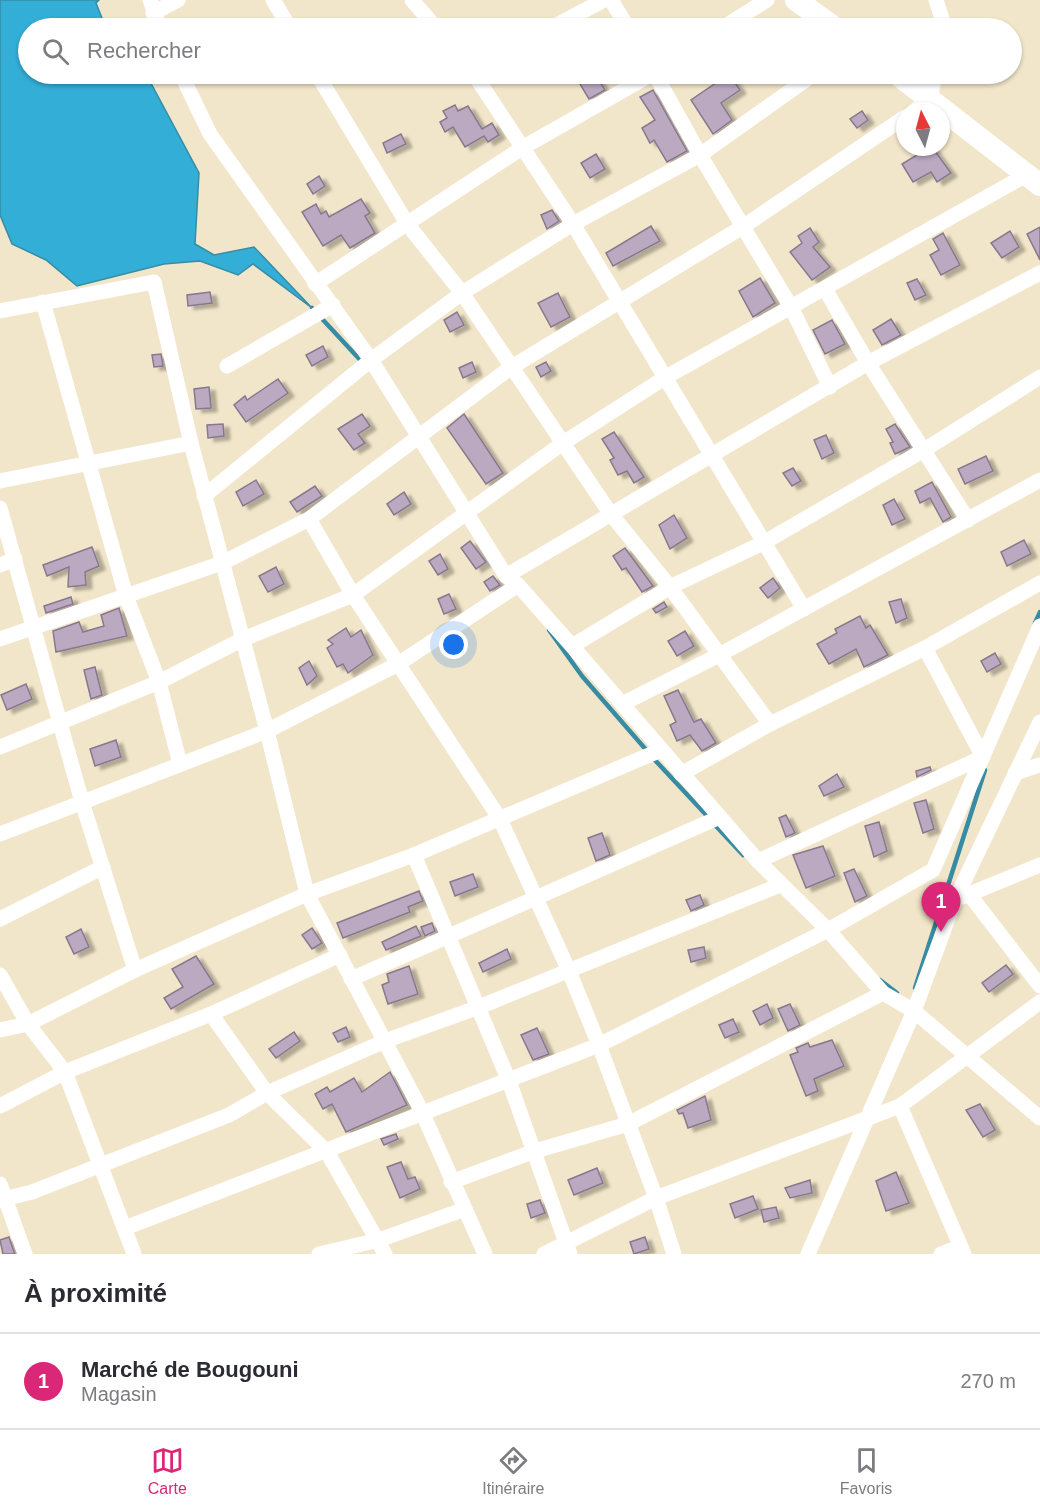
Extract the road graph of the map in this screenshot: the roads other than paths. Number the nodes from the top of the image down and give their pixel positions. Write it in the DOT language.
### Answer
graph roads {
  1 [pos="178,0"];
  2 [pos="273,0"];
  3 [pos="413,0"];
  4 [pos="604,0"];
  5 [pos="611,0"];
  6 [pos="767,0"];
  7 [pos="796,0"];
  8 [pos="936,0"];
  9 [pos="152,6"];
  10 [pos="284,18"];
  11 [pos="428,18"];
  12 [pos="570,18"];
  13 [pos="622,18"];
  14 [pos="738,18"];
  15 [pos="821,18"];
  16 [pos="942,18"];
  17 [pos="186,84"];
  18 [pos="323,84"];
  19 [pos="480,84"];
  20 [pos="635,84"];
  21 [pos="659,84"];
  22 [pos="800,84"];
  23 [pos="905,84"];
  24 [pos="931,84"];
  25 [pos="920,102"];
  26 [pos="923,102"];
  27 [pos="896,123"];
  28 [pos="950,124"];
  29 [pos="522,148"];
  30 [pos="700,155"];
  31 [pos="1034,180"];
  32 [pos="573,224"];
  33 [pos="408,225"];
  34 [pos="744,226"];
  35 [pos="1040,273"];
  36 [pos="315,284"];
  37 [pos="825,289"];
  38 [pos="462,293"];
  39 [pos="43,302"];
  40 [pos="619,302"];
  41 [pos="333,305"];
  42 [pos="791,307"];
  43 [pos="0,311"];
  44 [pos="371,360"];
  45 [pos="868,363"];
  46 [pos="227,366"];
  47 [pos="510,368"];
  48 [pos="666,377"];
  49 [pos="1040,377"];
  50 [pos="830,387"];
  51 [pos="418,436"];
  52 [pos="191,443"];
  53 [pos="562,443"];
  54 [pos="924,450"];
  55 [pos="714,455"];
  56 [pos="88,463"];
  57 [pos="1040,480"];
  58 [pos="0,481"];
  59 [pos="204,496"];
  60 [pos="0,508"];
  61 [pos="467,511"];
  62 [pos="610,513"];
  63 [pos="309,519"];
  64 [pos="968,520"];
  65 [pos="763,543"];
  66 [pos="15,559"];
  67 [pos="222,563"];
  68 [pos="0,565"];
  69 [pos="512,581"];
  70 [pos="1040,583"];
  71 [pos="670,587"];
  72 [pos="353,595"];
  73 [pos="126,596"];
  74 [pos="804,609"];
  75 [pos="1040,626"];
  76 [pos="34,627"];
  77 [pos="0,639"];
  78 [pos="243,639"];
  79 [pos="572,646"];
  80 [pos="925,648"];
  81 [pos="719,655"];
  82 [pos="398,664"];
  83 [pos="159,682"];
  84 [pos="622,704"];
  85 [pos="62,722"];
  86 [pos="1040,722"];
  87 [pos="770,724"];
  88 [pos="267,731"];
  89 [pos="0,747"];
  90 [pos="661,750"];
  91 [pos="982,757"];
  92 [pos="180,764"];
  93 [pos="1040,765"];
  94 [pos="1015,773"];
  95 [pos="681,774"];
  96 [pos="82,802"];
  97 [pos="720,817"];
  98 [pos="500,819"];
  99 [pos="0,834"];
  100 [pos="414,855"];
  101 [pos="758,861"];
  102 [pos="1040,865"];
  103 [pos="103,867"];
  104 [pos="780,885"];
  105 [pos="307,894"];
  106 [pos="537,897"];
  107 [pos="962,897"];
  108 [pos="0,919"];
  109 [pos="828,930"];
  110 [pos="449,936"];
  111 [pos="340,956"];
  112 [pos="135,970"];
  113 [pos="569,971"];
  114 [pos="0,975"];
  115 [pos="351,979"];
  116 [pos="1040,986"];
  117 [pos="883,993"];
  118 [pos="1040,1002"];
  119 [pos="479,1007"];
  120 [pos="914,1011"];
  121 [pos="211,1014"];
  122 [pos="28,1023"];
  123 [pos="0,1030"];
  124 [pos="385,1041"];
  125 [pos="599,1045"];
  126 [pos="969,1055"];
  127 [pos="65,1072"];
  128 [pos="509,1082"];
  129 [pos="267,1093"];
  130 [pos="900,1106"];
  131 [pos="0,1107"];
  132 [pos="422,1112"];
  133 [pos="1040,1118"];
  134 [pos="867,1119"];
  135 [pos="627,1124"];
  136 [pos="535,1151"];
  137 [pos="327,1152"];
  138 [pos="99,1164"];
  139 [pos="451,1182"];
  140 [pos="2,1194"];
  141 [pos="656,1198"];
  142 [pos="465,1209"];
  143 [pos="125,1228"];
  144 [pos="382,1247"];
  145 [pos="568,1249"];
  146 [pos="961,1251"];
  147 [pos="25,1254"];
  148 [pos="134,1254"];
  149 [pos="319,1254"];
  150 [pos="485,1254"];
  151 [pos="544,1254"];
  152 [pos="674,1254"];
  153 [pos="808,1254"];
  154 [pos="941,1254"];
  1 -- 9 [label="street"];
  2 -- 10 [label="street"];
  3 -- 11 [label="street"];
  4 -- 12 [label="street"];
  5 -- 13 [label="street"];
  6 -- 14 [label="street"];
  7 -- 15 [label="street"];
  8 -- 16 [label="street"];
  17 -- 36 [label="street"];
  18 -- 33 [label="street"];
  19 -- 29 [label="street"];
  20 -- 29 [label="street"];
  21 -- 30 [label="street"];
  22 -- 30 [label="street"];
  23 -- 25 [label="street"];
  24 -- 26 [label="street"];
  27 -- 34 [label="street"];
  28 -- 31 [label="street"];
  29 -- 32 [label="street"];
  29 -- 33 [label="street"];
  30 -- 32 [label="street"];
  30 -- 34 [label="street"];
  31 -- 37 [label="street"];
  32 -- 38 [label="street"];
  32 -- 40 [label="street"];
  33 -- 36 [label="street"];
  33 -- 38 [label="street"];
  34 -- 40 [label="street"];
  34 -- 42 [label="street"];
  35 -- 45 [label="street"];
  36 -- 41 [label="street"];
  37 -- 42 [label="street"];
  37 -- 45 [label="street"];
  38 -- 44 [label="street"];
  38 -- 47 [label="street"];
  39 -- 43 [label="street"];
  39 -- 52 [label="street"];
  39 -- 56 [label="street"];
  40 -- 47 [label="street"];
  40 -- 48 [label="street"];
  41 -- 44 [label="street"];
  41 -- 46 [label="street"];
  42 -- 48 [label="street"];
  42 -- 50 [label="street"];
  44 -- 51 [label="street"];
  44 -- 59 [label="street"];
  45 -- 50 [label="street"];
  45 -- 54 [label="street"];
  47 -- 51 [label="street"];
  47 -- 53 [label="street"];
  48 -- 53 [label="street"];
  48 -- 55 [label="street"];
  49 -- 54 [label="street"];
  50 -- 55 [label="street"];
  51 -- 61 [label="street"];
  51 -- 63 [label="street"];
  52 -- 56 [label="street"];
  52 -- 59 [label="street"];
  53 -- 61 [label="street"];
  53 -- 62 [label="street"];
  54 -- 64 [label="street"];
  54 -- 65 [label="street"];
  55 -- 62 [label="street"];
  55 -- 65 [label="street"];
  56 -- 58 [label="street"];
  56 -- 73 [label="street"];
  57 -- 64 [label="street"];
  59 -- 67 [label="street"];
  60 -- 66 [label="street"];
  61 -- 69 [label="street"];
  61 -- 72 [label="street"];
  62 -- 69 [label="street"];
  62 -- 71 [label="street"];
  63 -- 67 [label="street"];
  63 -- 72 [label="street"];
  64 -- 74 [label="street"];
  65 -- 71 [label="street"];
  65 -- 74 [label="street"];
  66 -- 68 [label="street"];
  66 -- 76 [label="street"];
  67 -- 73 [label="street"];
  67 -- 78 [label="street"];
  69 -- 79 [label="street"];
  69 -- 82 [label="street"];
  70 -- 80 [label="street"];
  71 -- 79 [label="street"];
  71 -- 81 [label="street"];
  72 -- 78 [label="street"];
  72 -- 82 [label="street"];
  73 -- 76 [label="street"];
  73 -- 83 [label="street"];
  74 -- 81 [label="street"];
  75 -- 91 [label="street"];
  76 -- 77 [label="street"];
  76 -- 85 [label="street"];
  78 -- 83 [label="street"];
  78 -- 88 [label="street"];
  79 -- 84 [label="street"];
  80 -- 87 [label="street"];
  80 -- 91 [label="street"];
  81 -- 84 [label="street"];
  81 -- 87 [label="street"];
  82 -- 88 [label="street"];
  82 -- 98 [label="street"];
  83 -- 85 [label="street"];
  83 -- 92 [label="street"];
  84 -- 90 [label="street"];
  85 -- 89 [label="street"];
  85 -- 96 [label="street"];
  86 -- 94 [label="street"];
  87 -- 95 [label="street"];
  88 -- 92 [label="street"];
  88 -- 105 [label="street"];
  90 -- 95 [label="street"];
  90 -- 98 [label="street"];
  91 -- 101 [label="street"];
  91 -- 109 [label="street"];
  92 -- 96 [label="street"];
  93 -- 94 [label="street"];
  94 -- 107 [label="street"];
  95 -- 97 [label="street"];
  96 -- 99 [label="street"];
  96 -- 103 [label="street"];
  97 -- 101 [label="street"];
  97 -- 106 [label="street"];
  98 -- 100 [label="street"];
  98 -- 106 [label="street"];
  100 -- 105 [label="street"];
  100 -- 110 [label="street"];
  101 -- 104 [label="street"];
  102 -- 107 [label="street"];
  103 -- 108 [label="street"];
  103 -- 112 [label="street"];
  104 -- 109 [label="street"];
  104 -- 113 [label="street"];
  105 -- 111 [label="street"];
  105 -- 112 [label="street"];
  106 -- 110 [label="street"];
  106 -- 113 [label="street"];
  107 -- 116 [label="street"];
  107 -- 120 [label="street"];
  109 -- 117 [label="street"];
  109 -- 125 [label="street"];
  110 -- 115 [label="street"];
  110 -- 119 [label="street"];
  111 -- 115 [label="street"];
  111 -- 121 [label="street"];
  112 -- 122 [label="street"];
  113 -- 119 [label="street"];
  113 -- 125 [label="street"];
  114 -- 122 [label="street"];
  115 -- 124 [label="street"];
  117 -- 120 [label="street"];
  117 -- 135 [label="street"];
  118 -- 126 [label="street"];
  119 -- 124 [label="street"];
  119 -- 128 [label="street"];
  120 -- 126 [label="street"];
  120 -- 134 [label="street"];
  121 -- 127 [label="street"];
  121 -- 129 [label="street"];
  122 -- 123 [label="street"];
  122 -- 127 [label="street"];
  124 -- 129 [label="street"];
  124 -- 132 [label="street"];
  125 -- 128 [label="street"];
  125 -- 135 [label="street"];
  126 -- 130 [label="street"];
  126 -- 133 [label="street"];
  127 -- 131 [label="street"];
  127 -- 138 [label="street"];
  128 -- 132 [label="street"];
  128 -- 136 [label="street"];
  129 -- 137 [label="street"];
  129 -- 138 [label="street"];
  130 -- 134 [label="street"];
  130 -- 146 [label="street"];
  132 -- 137 [label="street"];
  132 -- 139 [label="street"];
  134 -- 141 [label="street"];
  134 -- 153 [label="street"];
  135 -- 136 [label="street"];
  135 -- 141 [label="street"];
  136 -- 139 [label="street"];
  136 -- 145 [label="street"];
  137 -- 143 [label="street"];
  137 -- 144 [label="street"];
  138 -- 140 [label="street"];
  138 -- 143 [label="street"];
  139 -- 142 [label="street"];
  140 -- 147 [label="street"];
  141 -- 145 [label="street"];
  141 -- 152 [label="street"];
  142 -- 144 [label="street"];
  142 -- 150 [label="street"];
  143 -- 148 [label="street"];
  144 -- 149 [label="street"];
  145 -- 151 [label="street"];
  146 -- 154 [label="street"];
}
